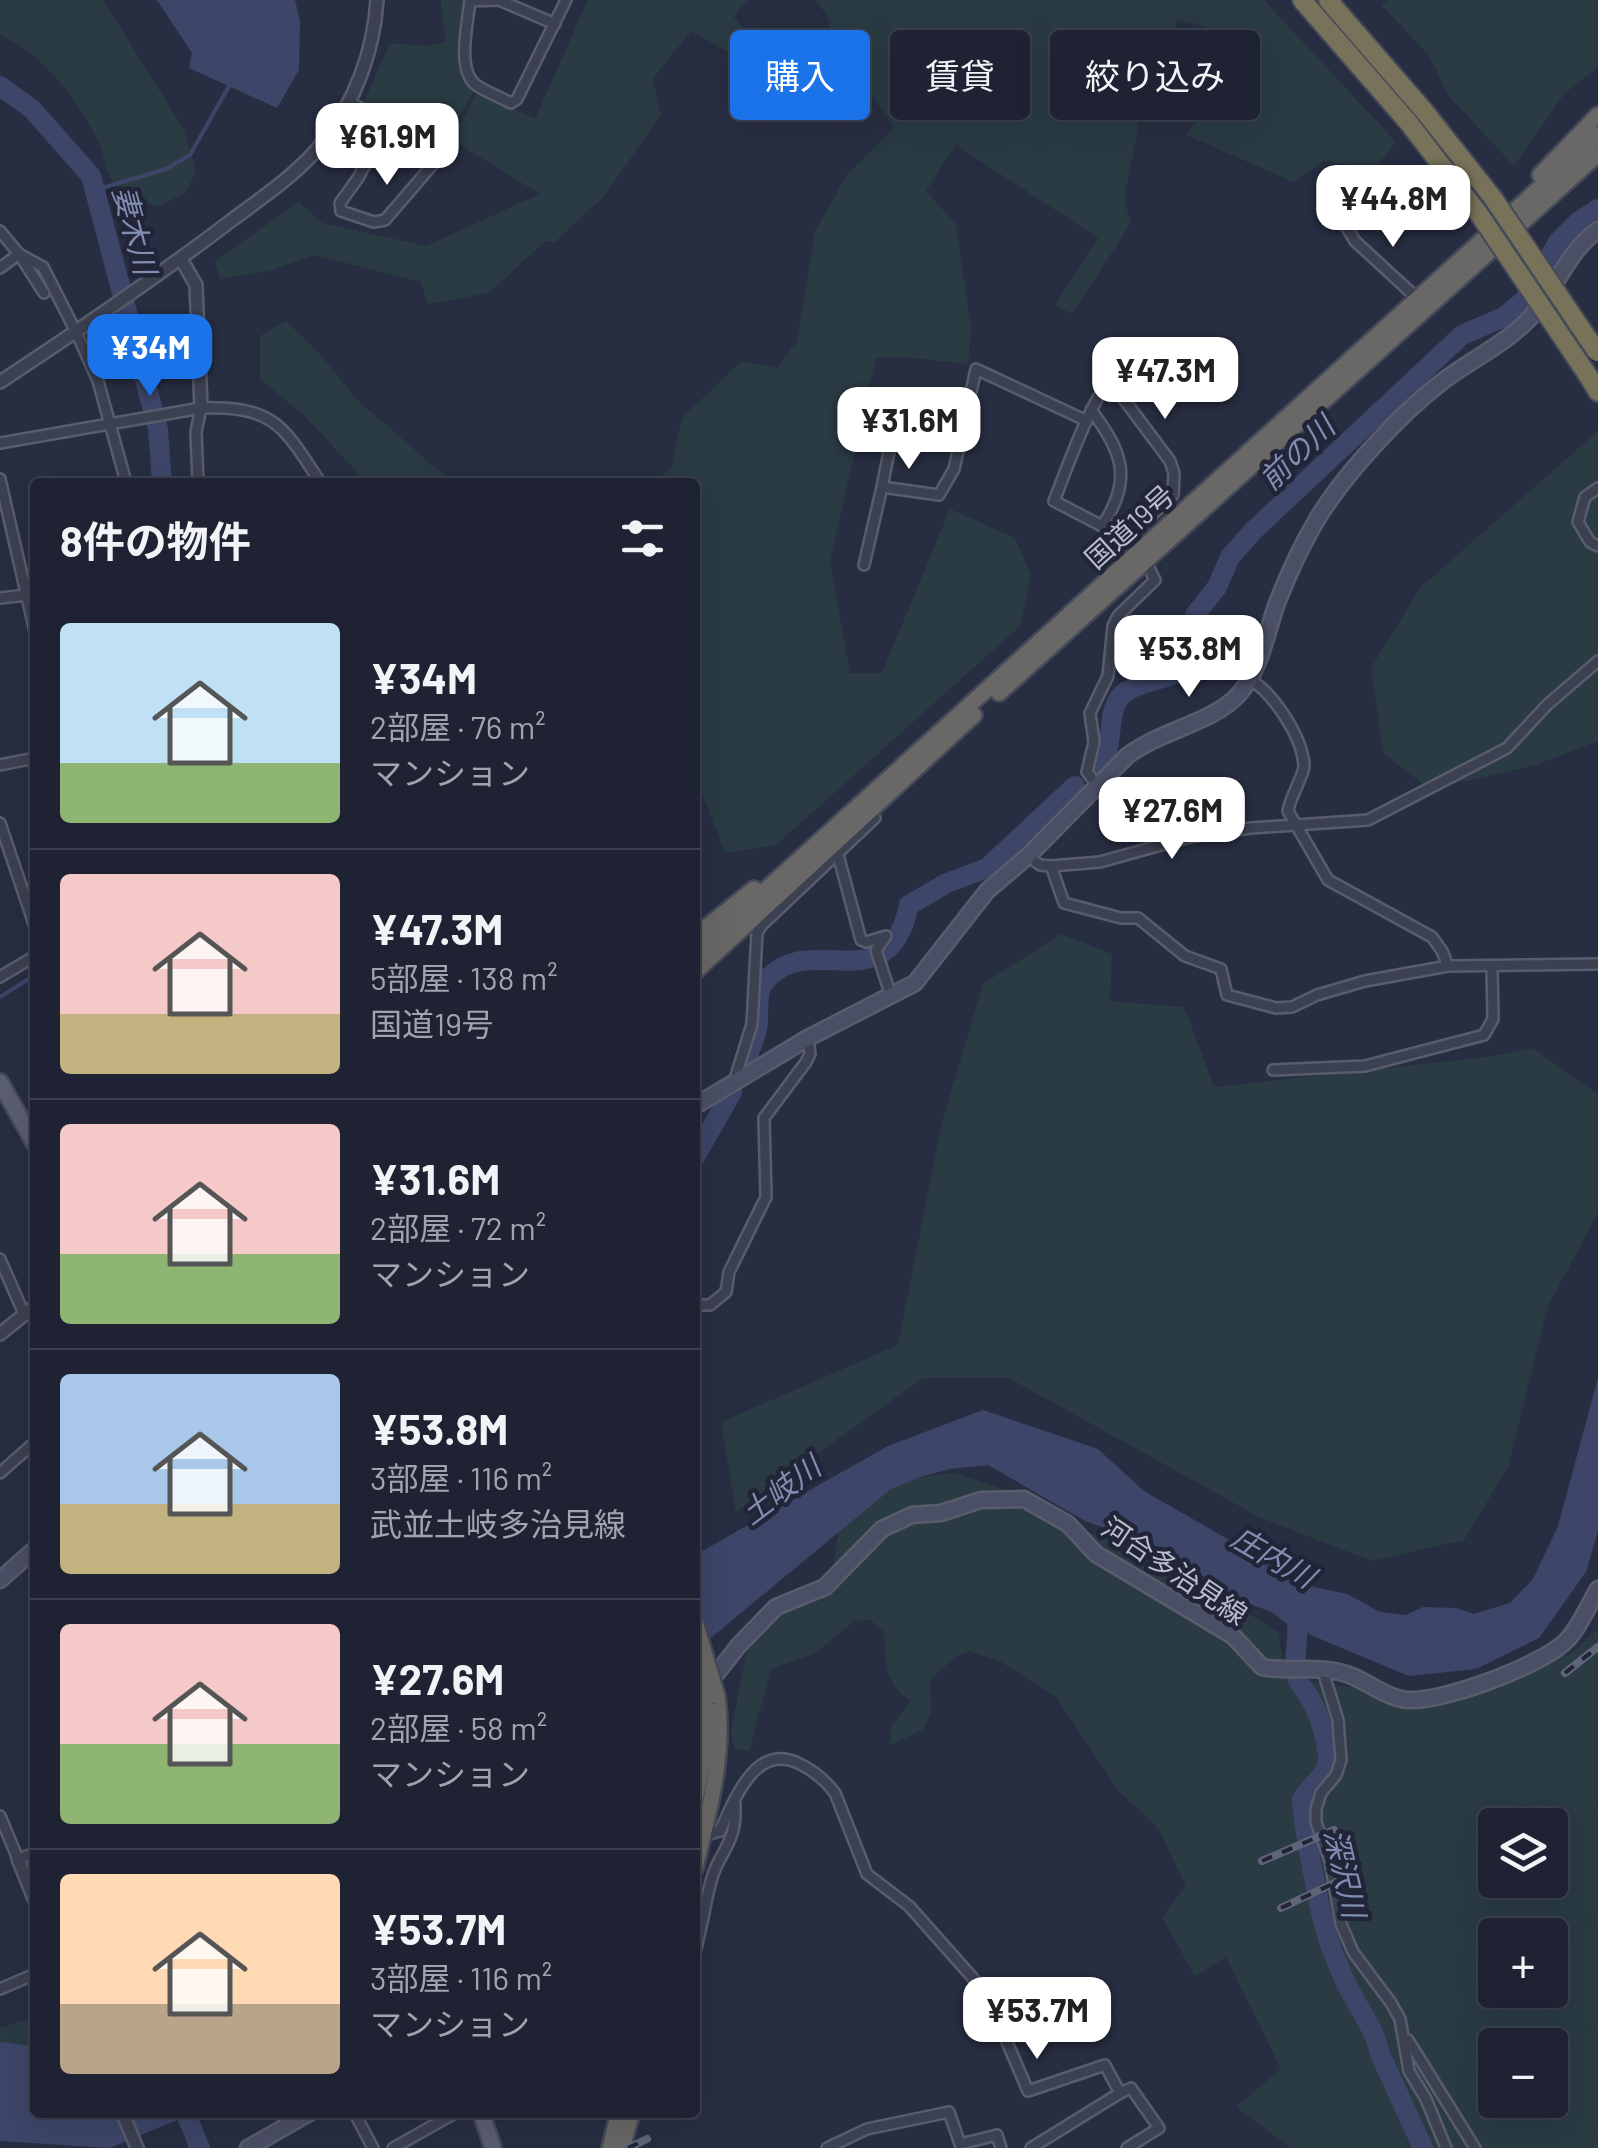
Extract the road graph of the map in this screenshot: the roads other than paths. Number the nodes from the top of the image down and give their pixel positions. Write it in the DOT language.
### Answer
graph roads {
  1 [pos="377,0"];
  2 [pos="470,0"];
  3 [pos="499,0"];
  4 [pos="566,0"];
  5 [pos="1302,0"];
  6 [pos="1328,0"];
  7 [pos="554,24"];
  8 [pos="349,102"];
  9 [pos="1598,114"];
  10 [pos="387,123"];
  11 [pos="1598,135"];
  12 [pos="1598,154"];
  13 [pos="1598,166"];
  14 [pos="1352,196"];
  15 [pos="1496,228"];
  16 [pos="1598,230"];
  17 [pos="0,231"];
  18 [pos="19,254"];
  19 [pos="180,260"];
  20 [pos="0,268"];
  21 [pos="1456,282"];
  22 [pos="44,294"];
  23 [pos="1419,300"];
  24 [pos="80,329"];
  25 [pos="1598,353"];
  26 [pos="0,382"];
  27 [pos="1598,392"];
  28 [pos="196,409"];
  29 [pos="1092,410"];
  30 [pos="1087,421"];
  31 [pos="115,426"];
  32 [pos="963,433"];
  33 [pos="0,443"];
  34 [pos="125,478"];
  35 [pos="198,478"];
  36 [pos="317,478"];
  37 [pos="0,479"];
  38 [pos="882,488"];
  39 [pos="1598,488"];
  40 [pos="1598,546"];
  41 [pos="1142,556"];
  42 [pos="864,565"];
  43 [pos="26,594"];
  44 [pos="0,598"];
  45 [pos="30,611"];
  46 [pos="1598,661"];
  47 [pos="1249,679"];
  48 [pos="30,759"];
  49 [pos="0,765"];
  50 [pos="1098,786"];
  51 [pos="870,811"];
  52 [pos="0,823"];
  53 [pos="1294,825"];
  54 [pos="838,855"];
  55 [pos="1028,856"];
  56 [pos="1051,866"];
  57 [pos="785,870"];
  58 [pos="30,911"];
  59 [pos="700,932"];
  60 [pos="700,949"];
  61 [pos="30,959"];
  62 [pos="1598,964"];
  63 [pos="1448,966"];
  64 [pos="700,967"];
  65 [pos="1492,967"];
  66 [pos="0,977"];
  67 [pos="891,996"];
  68 [pos="808,1038"];
  69 [pos="1273,1070"];
  70 [pos="0,1082"];
  71 [pos="734,1082"];
  72 [pos="700,1103"];
  73 [pos="30,1135"];
  74 [pos="0,1259"];
  75 [pos="700,1305"];
  76 [pos="30,1310"];
  77 [pos="0,1334"];
  78 [pos="30,1446"];
  79 [pos="0,1473"];
  80 [pos="30,1553"];
  81 [pos="0,1580"];
  82 [pos="1598,1589"];
  83 [pos="700,1658"];
  84 [pos="1318,1669"];
  85 [pos="706,1701"];
  86 [pos="700,1758"];
  87 [pos="734,1802"];
  88 [pos="0,1816"];
  89 [pos="703,1836"];
  90 [pos="700,1848"];
  91 [pos="30,1855"];
  92 [pos="18,1859"];
  93 [pos="30,1889"];
  94 [pos="700,1924"];
  95 [pos="30,1976"];
  96 [pos="0,1988"];
  97 [pos="1404,2032"];
  98 [pos="1120,2093"];
  99 [pos="124,2118"];
  100 [pos="300,2118"];
  101 [pos="357,2118"];
  102 [pos="447,2118"];
  103 [pos="482,2118"];
  104 [pos="629,2118"];
  105 [pos="618,2141"];
  106 [pos="137,2148"];
  107 [pos="248,2148"];
  108 [pos="374,2148"];
  109 [pos="392,2148"];
  110 [pos="493,2148"];
  111 [pos="827,2148"];
  112 [pos="1001,2148"];
  113 [pos="1031,2148"];
  114 [pos="1127,2148"];
  115 [pos="1446,2148"];
  116 [pos="1475,2148"];
  1 -- 8 [label="street"];
  2 -- 3 [label="street"];
  2 -- 7 [label="street"];
  3 -- 7 [label="street"];
  4 -- 7 [label="street"];
  5 -- 27 [label="highway, bridge"];
  6 -- 25 [label="highway, bridge"];
  8 -- 10 [label="street"];
  8 -- 19 [label="street"];
  9 -- 15 [label="highway"];
  10 -- 10 [label="street"];
  11 -- 15 [label="highway, 国道19号"];
  12 -- 21 [label="highway, 国道19号"];
  13 -- 21 [label="highway"];
  14 -- 23 [label="street"];
  15 -- 23 [label="highway, 国道19号"];
  16 -- 47 [label="main road"];
  17 -- 18 [label="street"];
  18 -- 20 [label="street"];
  18 -- 22 [label="street"];
  18 -- 24 [label="street"];
  19 -- 24 [label="street"];
  19 -- 28 [label="street"];
  21 -- 41 [label="highway, 国道19号"];
  23 -- 41 [label="highway, 国道19号"];
  24 -- 26 [label="street"];
  24 -- 31 [label="street"];
  28 -- 31 [label="street"];
  28 -- 35 [label="street"];
  28 -- 36 [label="street"];
  29 -- 30 [label="street"];
  29 -- 30 [label="street"];
  29 -- 41 [label="street"];
  30 -- 32 [label="street"];
  31 -- 33 [label="street"];
  31 -- 34 [label="street"];
  32 -- 38 [label="street"];
  32 -- 38 [label="street"];
  37 -- 43 [label="street"];
  38 -- 42 [label="street"];
  39 -- 40 [label="street"];
  41 -- 50 [label="street"];
  41 -- 51 [label="highway, 国道19号"];
  41 -- 57 [label="highway, 国道19号"];
  43 -- 44 [label="street"];
  43 -- 45 [label="street"];
  46 -- 53 [label="street"];
  47 -- 50 [label="main road"];
  47 -- 53 [label="street"];
  48 -- 49 [label="street"];
  50 -- 55 [label="main road"];
  51 -- 54 [label="street"];
  51 -- 64 [label="highway, 国道19号"];
  52 -- 58 [label="street"];
  53 -- 56 [label="street"];
  53 -- 63 [label="street"];
  54 -- 67 [label="street"];
  54 -- 71 [label="street"];
  55 -- 56 [label="street"];
  55 -- 67 [label="main road"];
  56 -- 63 [label="street"];
  57 -- 59 [label="highway"];
  57 -- 60 [label="highway, 国道19号"];
  61 -- 66 [label="street"];
  62 -- 65 [label="street"];
  63 -- 65 [label="street"];
  65 -- 69 [label="street"];
  67 -- 68 [label="main road"];
  68 -- 71 [label="main road"];
  68 -- 75 [label="street"];
  70 -- 73 [label="main road"];
  71 -- 72 [label="main road"];
  74 -- 76 [label="street"];
  76 -- 77 [label="street"];
  78 -- 79 [label="street"];
  80 -- 81 [label="main road"];
  82 -- 84 [label="main road, 河合多治見線"];
  83 -- 85 [label="highway, bridge"];
  84 -- 85 [label="main road, 河合多治見線"];
  84 -- 97 [label="street"];
  85 -- 86 [label="highway"];
  85 -- 89 [label="highway"];
  87 -- 89 [label="street"];
  87 -- 94 [label="street"];
  87 -- 98 [label="street"];
  88 -- 92 [label="street"];
  89 -- 90 [label="highway"];
  91 -- 92 [label="street"];
  92 -- 93 [label="street"];
  95 -- 96 [label="street"];
  97 -- 115 [label="street"];
  97 -- 116 [label="street"];
  98 -- 113 [label="street"];
  98 -- 114 [label="street"];
  99 -- 106 [label="street"];
  100 -- 107 [label="main road"];
  101 -- 108 [label="street"];
  102 -- 109 [label="street"];
  103 -- 110 [label="main road"];
  104 -- 105 [label="highway"];
  111 -- 112 [label="street"];
}
